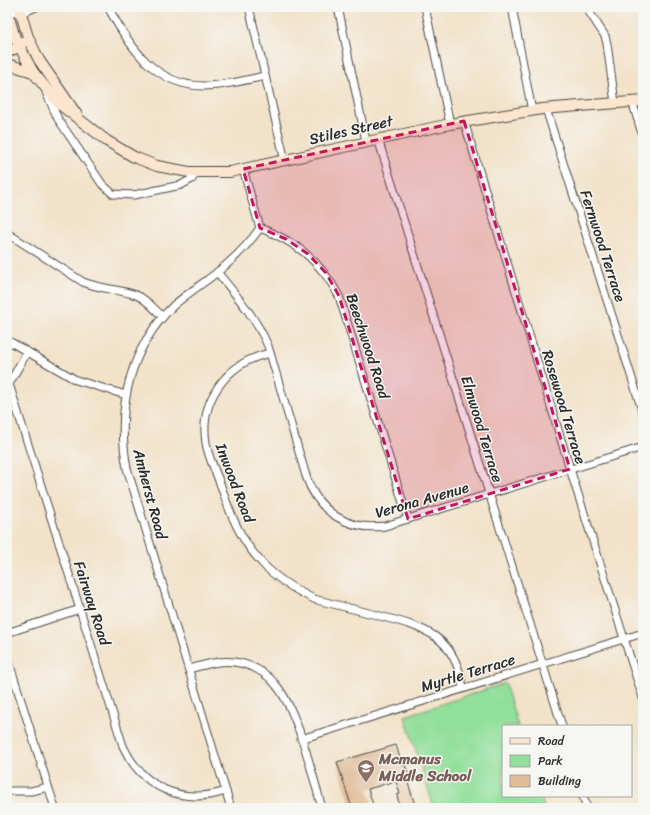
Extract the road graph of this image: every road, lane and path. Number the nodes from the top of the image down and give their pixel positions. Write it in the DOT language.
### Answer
graph roads {
  1 [pos="36,7"];
  2 [pos="108,7"];
  3 [pos="249,7"];
  4 [pos="338,7"];
  5 [pos="425,7"];
  6 [pos="512,7"];
  7 [pos="586,7"];
  8 [pos="20,10"];
  9 [pos="7,11"];
  10 [pos="28,37"];
  11 [pos="14,41"];
  12 [pos="7,52"];
  13 [pos="7,64"];
  14 [pos="33,72"];
  15 [pos="265,76"];
  16 [pos="43,86"];
  17 [pos="632,101"];
  18 [pos="643,101"];
  19 [pos="615,103"];
  20 [pos="546,109"];
  21 [pos="532,111"];
  22 [pos="78,118"];
  23 [pos="464,121"];
  24 [pos="450,124"];
  25 [pos="643,137"];
  26 [pos="378,139"];
  27 [pos="366,141"];
  28 [pos="285,161"];
  29 [pos="243,169"];
  30 [pos="196,173"];
  31 [pos="260,228"];
  32 [pos="7,233"];
  33 [pos="218,272"];
  34 [pos="163,317"];
  35 [pos="7,340"];
  36 [pos="27,352"];
  37 [pos="270,353"];
  38 [pos="126,395"];
  39 [pos="643,413"];
  40 [pos="643,447"];
  41 [pos="570,469"];
  42 [pos="489,494"];
  43 [pos="408,519"];
  44 [pos="80,609"];
  45 [pos="643,632"];
  46 [pos="7,633"];
  47 [pos="624,638"];
  48 [pos="7,656"];
  49 [pos="542,664"];
  50 [pos="189,669"];
  51 [pos="463,688"];
  52 [pos="643,698"];
  53 [pos="562,725"];
  54 [pos="301,738"];
  55 [pos="48,786"];
  56 [pos="226,791"];
  57 [pos="7,792"];
  58 [pos="584,797"];
  59 [pos="55,808"];
  60 [pos="231,808"];
  61 [pos="322,808"];
  62 [pos="587,808"];
  1 -- 8 [label="street"];
  2 -- 15 [label="street"];
  3 -- 15 [label="street"];
  4 -- 27 [label="street"];
  5 -- 24 [label="street"];
  6 -- 21 [label="street"];
  7 -- 19 [label="street"];
  8 -- 9 [label="street"];
  8 -- 10 [label="main road, Stiles Street"];
  9 -- 11 [label="main road, Stiles Street"];
  10 -- 11 [label="main road"];
  10 -- 22 [label="main road, Stiles Street"];
  11 -- 12 [label="main road"];
  11 -- 14 [label="main road, Stiles Street"];
  13 -- 14 [label="main road"];
  14 -- 16 [label="main road, Stiles Street"];
  15 -- 28 [label="street"];
  16 -- 22 [label="main road, Stiles Street"];
  16 -- 30 [label="street"];
  17 -- 18 [label="main road, Stiles Street"];
  17 -- 19 [label="main road, Stiles Street"];
  17 -- 25 [label="street"];
  19 -- 20 [label="main road, Stiles Street"];
  20 -- 21 [label="main road, Stiles Street"];
  20 -- 39 [label="street, Fernwood Terrace"];
  21 -- 23 [label="main road, Stiles Street"];
  22 -- 30 [label="main road, Stiles Street"];
  23 -- 24 [label="main road, Stiles Street"];
  23 -- 41 [label="street, Rosewood Terrace"];
  24 -- 26 [label="main road, Stiles Street"];
  26 -- 27 [label="main road, Stiles Street"];
  26 -- 42 [label="street, Elmwood Terrace"];
  27 -- 28 [label="main road, Stiles Street"];
  28 -- 29 [label="main road, Stiles Street"];
  29 -- 30 [label="main road, Stiles Street"];
  29 -- 31 [label="street"];
  31 -- 33 [label="street, Amherst Road"];
  31 -- 43 [label="street, Beechwood Road"];
  32 -- 34 [label="street"];
  33 -- 34 [label="street, Amherst Road"];
  33 -- 37 [label="street, Verona Avenue"];
  34 -- 38 [label="street, Amherst Road"];
  35 -- 36 [label="street"];
  36 -- 38 [label="street"];
  36 -- 44 [label="street, Fairway Road"];
  37 -- 43 [label="street, Verona Avenue"];
  37 -- 51 [label="street, Inwood Road"];
  38 -- 50 [label="street, Amherst Road"];
  40 -- 41 [label="street, Verona Avenue"];
  41 -- 42 [label="street, Verona Avenue"];
  41 -- 47 [label="street, Rosewood Terrace"];
  42 -- 43 [label="street, Verona Avenue"];
  42 -- 49 [label="street, Elmwood Terrace"];
  44 -- 46 [label="street"];
  44 -- 56 [label="street, Fairway Road"];
  45 -- 47 [label="street, Myrtle Terrace"];
  47 -- 49 [label="street, Myrtle Terrace"];
  47 -- 52 [label="street, Rosewood Terrace"];
  48 -- 55 [label="street"];
  49 -- 51 [label="street, Myrtle Terrace"];
  49 -- 53 [label="street, Elmwood Terrace"];
  50 -- 54 [label="street"];
  50 -- 56 [label="street, Amherst Road"];
  51 -- 54 [label="street, Myrtle Terrace"];
  54 -- 61 [label="street"];
  55 -- 57 [label="street"];
  55 -- 59 [label="street"];
  56 -- 60 [label="street, Amherst Road"];
  58 -- 62 [label="street"];
}
